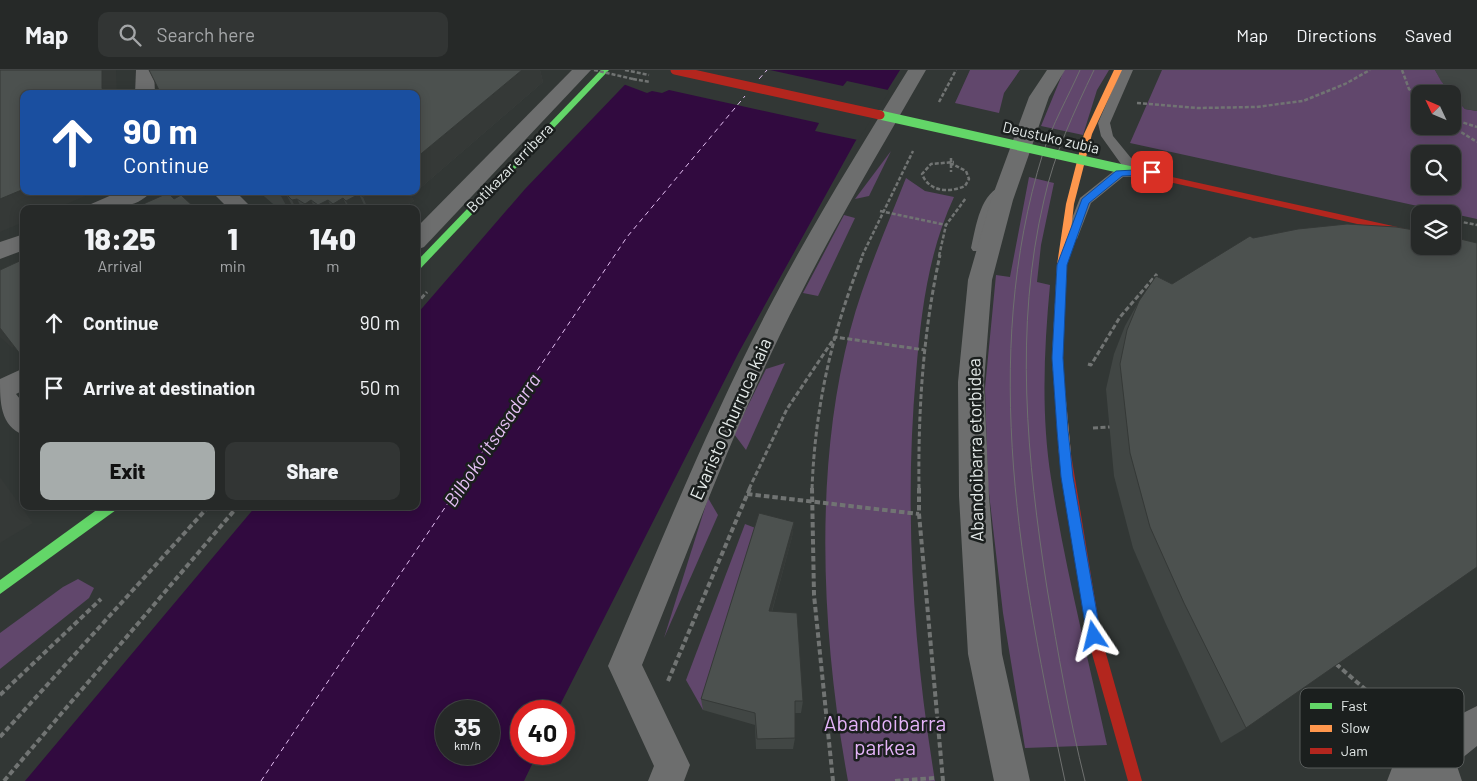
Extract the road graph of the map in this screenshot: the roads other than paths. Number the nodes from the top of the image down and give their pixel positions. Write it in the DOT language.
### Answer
graph roads {
  1 [pos="145,70"];
  2 [pos="582,70"];
  3 [pos="606,70"];
  4 [pos="675,70"];
  5 [pos="917,70"];
  6 [pos="1056,70"];
  7 [pos="1118,70"];
  8 [pos="1127,70"];
  9 [pos="145,90"];
  10 [pos="1005,189"];
  11 [pos="131,195"];
  12 [pos="226,195"];
  13 [pos="108,205"];
  14 [pos="238,205"];
  15 [pos="1411,234"];
  16 [pos="20,243"];
  17 [pos="427,243"];
  18 [pos="0,251"];
  19 [pos="975,258"];
  20 [pos="420,259"];
  21 [pos="1062,265"];
  22 [pos="20,380"];
  23 [pos="0,392"];
  24 [pos="20,419"];
  25 [pos="107,510"];
  26 [pos="0,588"];
  27 [pos="1477,724"];
  28 [pos="1464,740"];
  29 [pos="1440,769"];
  30 [pos="666,781"];
  31 [pos="1012,781"];
  32 [pos="1135,781"];
  33 [pos="1405,781"];
  1 -- 9 [label="street"];
  2 -- 17 [label="street, Botikazar erribera"];
  3 -- 17 [label="street, Botikazar erribera"];
  4 -- 15 [label="street, Deustuko zubia, bridge"];
  5 -- 30 [label="street, Evaristo Churruca kaia"];
  6 -- 10 [label="street, Abandoibarra etorbidea"];
  7 -- 21 [label="street"];
  8 -- 21 [label="lane"];
  10 -- 19 [label="lane"];
  10 -- 31 [label="street, Abandoibarra etorbidea"];
  11 -- 13 [label="street"];
  12 -- 14 [label="street"];
  16 -- 18 [label="street"];
  17 -- 20 [label="street, Botikazar erribera"];
  21 -- 32 [label="street"];
  22 -- 23 [label="street"];
  23 -- 24 [label="street"];
  25 -- 26 [label="street"];
  27 -- 28 [label="street"];
  29 -- 33 [label="street"];
}
